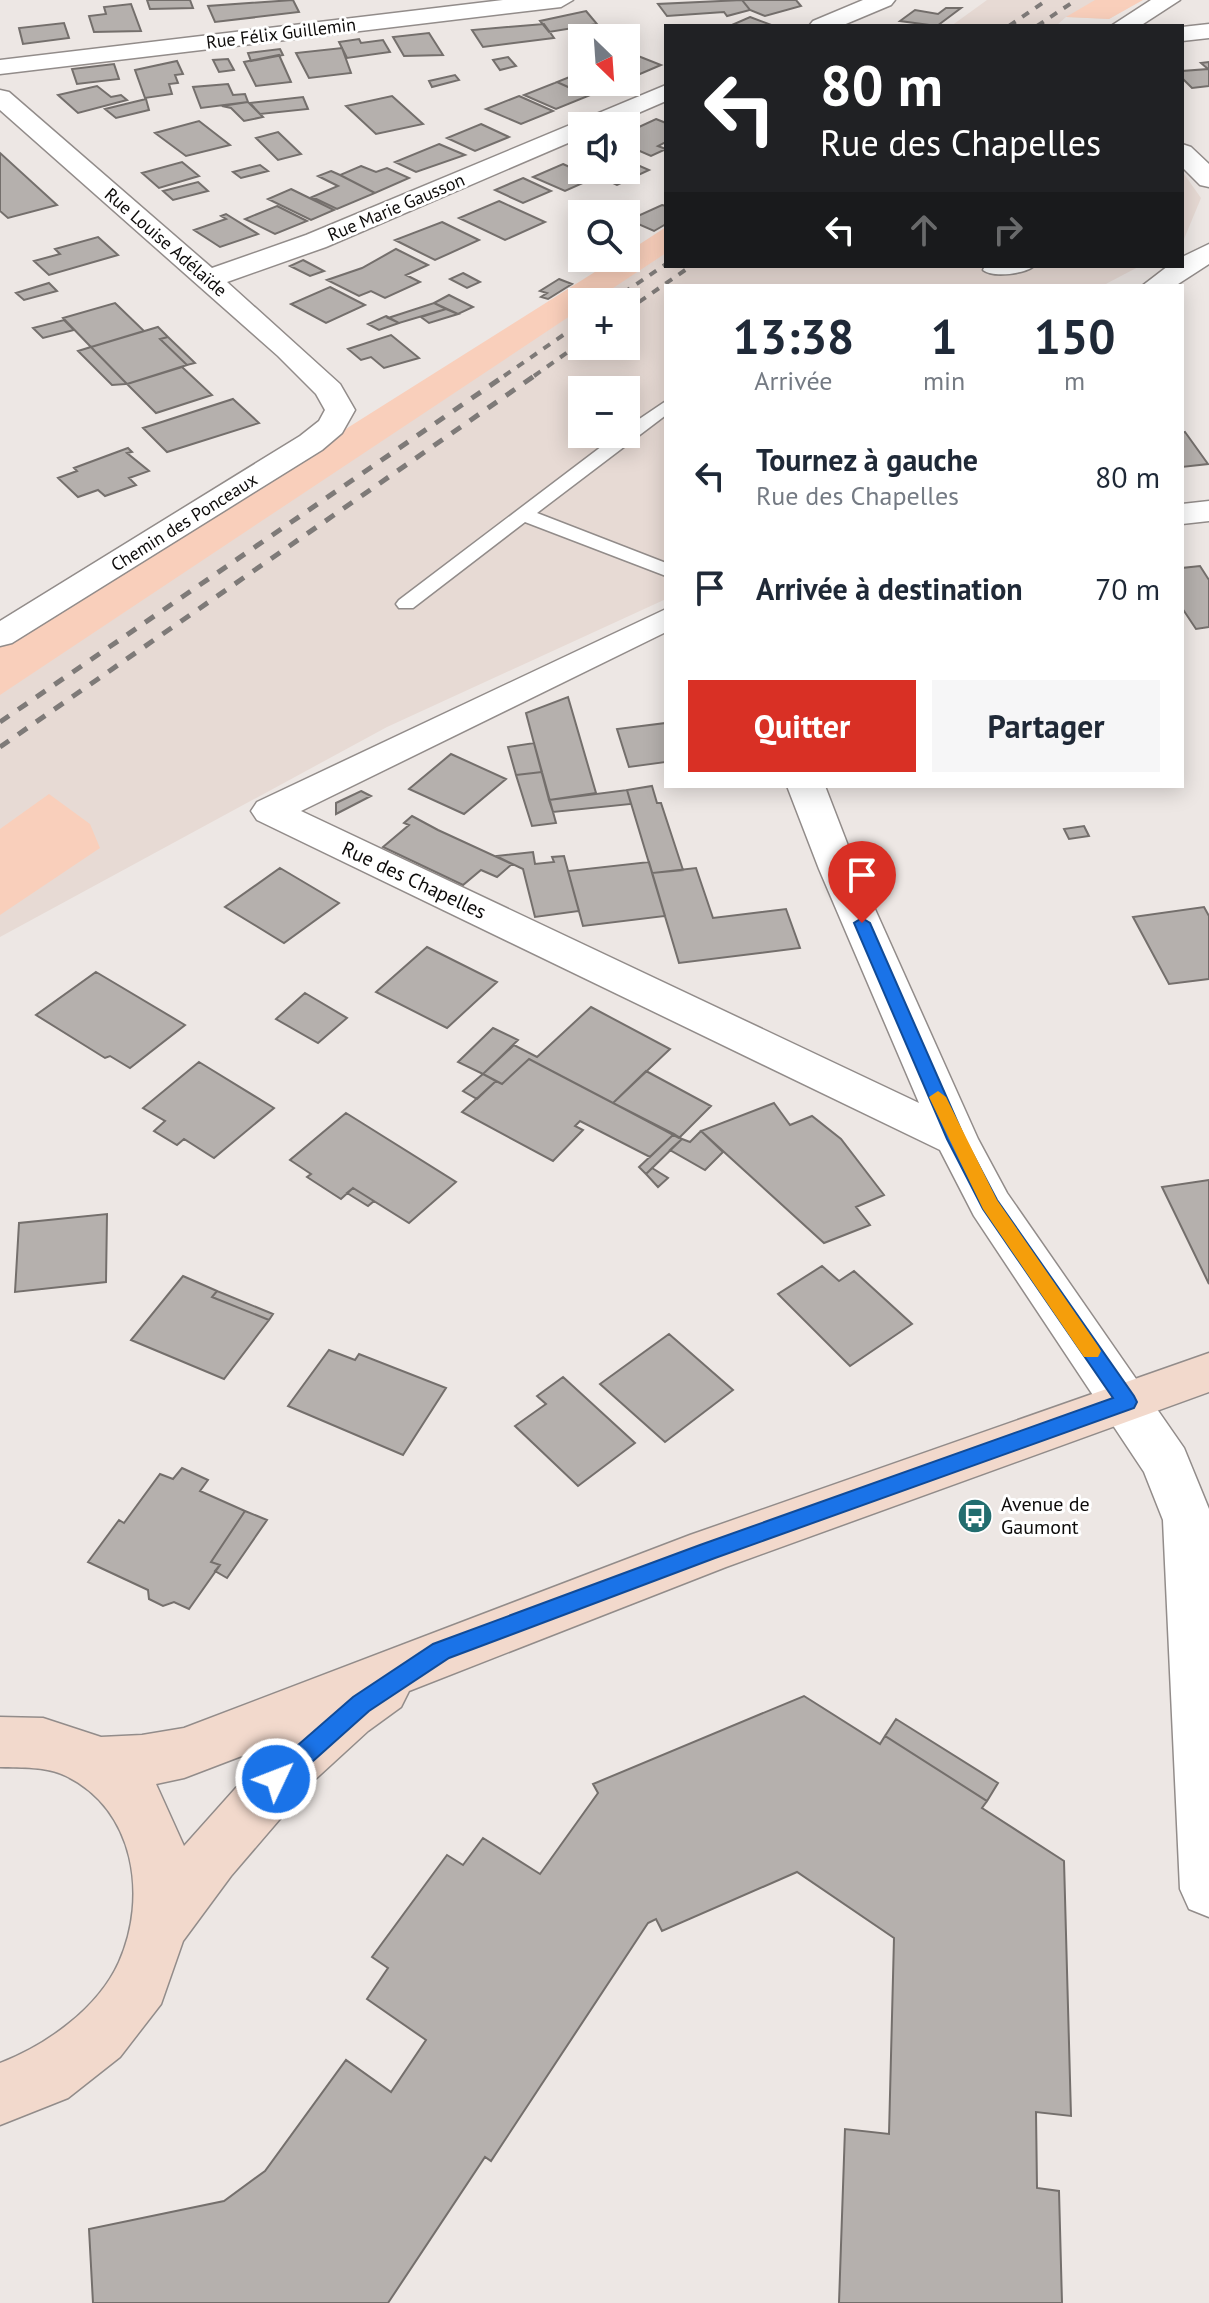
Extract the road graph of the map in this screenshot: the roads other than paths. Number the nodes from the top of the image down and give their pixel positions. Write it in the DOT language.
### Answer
graph roads {
  1 [pos="561,0"];
  2 [pos="883,0"];
  3 [pos="1168,0"];
  4 [pos="826,24"];
  5 [pos="1126,24"];
  6 [pos="1209,31"];
  7 [pos="1184,34"];
  8 [pos="0,67"];
  9 [pos="664,93"];
  10 [pos="0,97"];
  11 [pos="619,112"];
  12 [pos="568,134"];
  13 [pos="1184,154"];
  14 [pos="1209,179"];
  15 [pos="1209,252"];
  16 [pos="1008,268"];
  17 [pos="991,270"];
  18 [pos="209,279"];
  19 [pos="1159,284"];
  20 [pos="329,390"];
  21 [pos="664,408"];
  22 [pos="1209,511"];
  23 [pos="1184,514"];
  24 [pos="524,515"];
  25 [pos="664,569"];
  26 [pos="406,604"];
  27 [pos="664,620"];
  28 [pos="0,636"];
  29 [pos="807,788"];
  30 [pos="956,1139"];
  31 [pos="1209,1372"];
  32 [pos="1127,1402"];
  33 [pos="441,1651"];
  34 [pos="0,1742"];
  35 [pos="96,1763"];
  36 [pos="1209,1889"];
  37 [pos="162,1921"];
  38 [pos="0,2094"];
  1 -- 8 [label="street, Rue Félix Guillemin"];
  2 -- 4 [label="street"];
  3 -- 5 [label="street"];
  6 -- 7 [label="street"];
  9 -- 11 [label="street, Rue Marie Gausson"];
  10 -- 18 [label="street, Rue Louise Adélaïde"];
  12 -- 18 [label="street, Rue Marie Gausson"];
  13 -- 14 [label="street"];
  15 -- 19 [label="street"];
  16 -- 17 [label="lane"];
  18 -- 20 [label="street, Rue Louise Adélaïde"];
  20 -- 28 [label="street, Chemin des Ponceaux"];
  21 -- 24 [label="lane"];
  22 -- 23 [label="street"];
  24 -- 25 [label="lane"];
  24 -- 26 [label="lane"];
  27 -- 30 [label="street, Rue des Chapelles"];
  29 -- 30 [label="street"];
  30 -- 32 [label="street"];
  31 -- 32 [label="main road"];
  32 -- 33 [label="main road"];
  32 -- 36 [label="street"];
  33 -- 35 [label="main road"];
  33 -- 37 [label="main road"];
  34 -- 35 [label="main road"];
  35 -- 37 [label="main road"];
  37 -- 38 [label="main road"];
}
